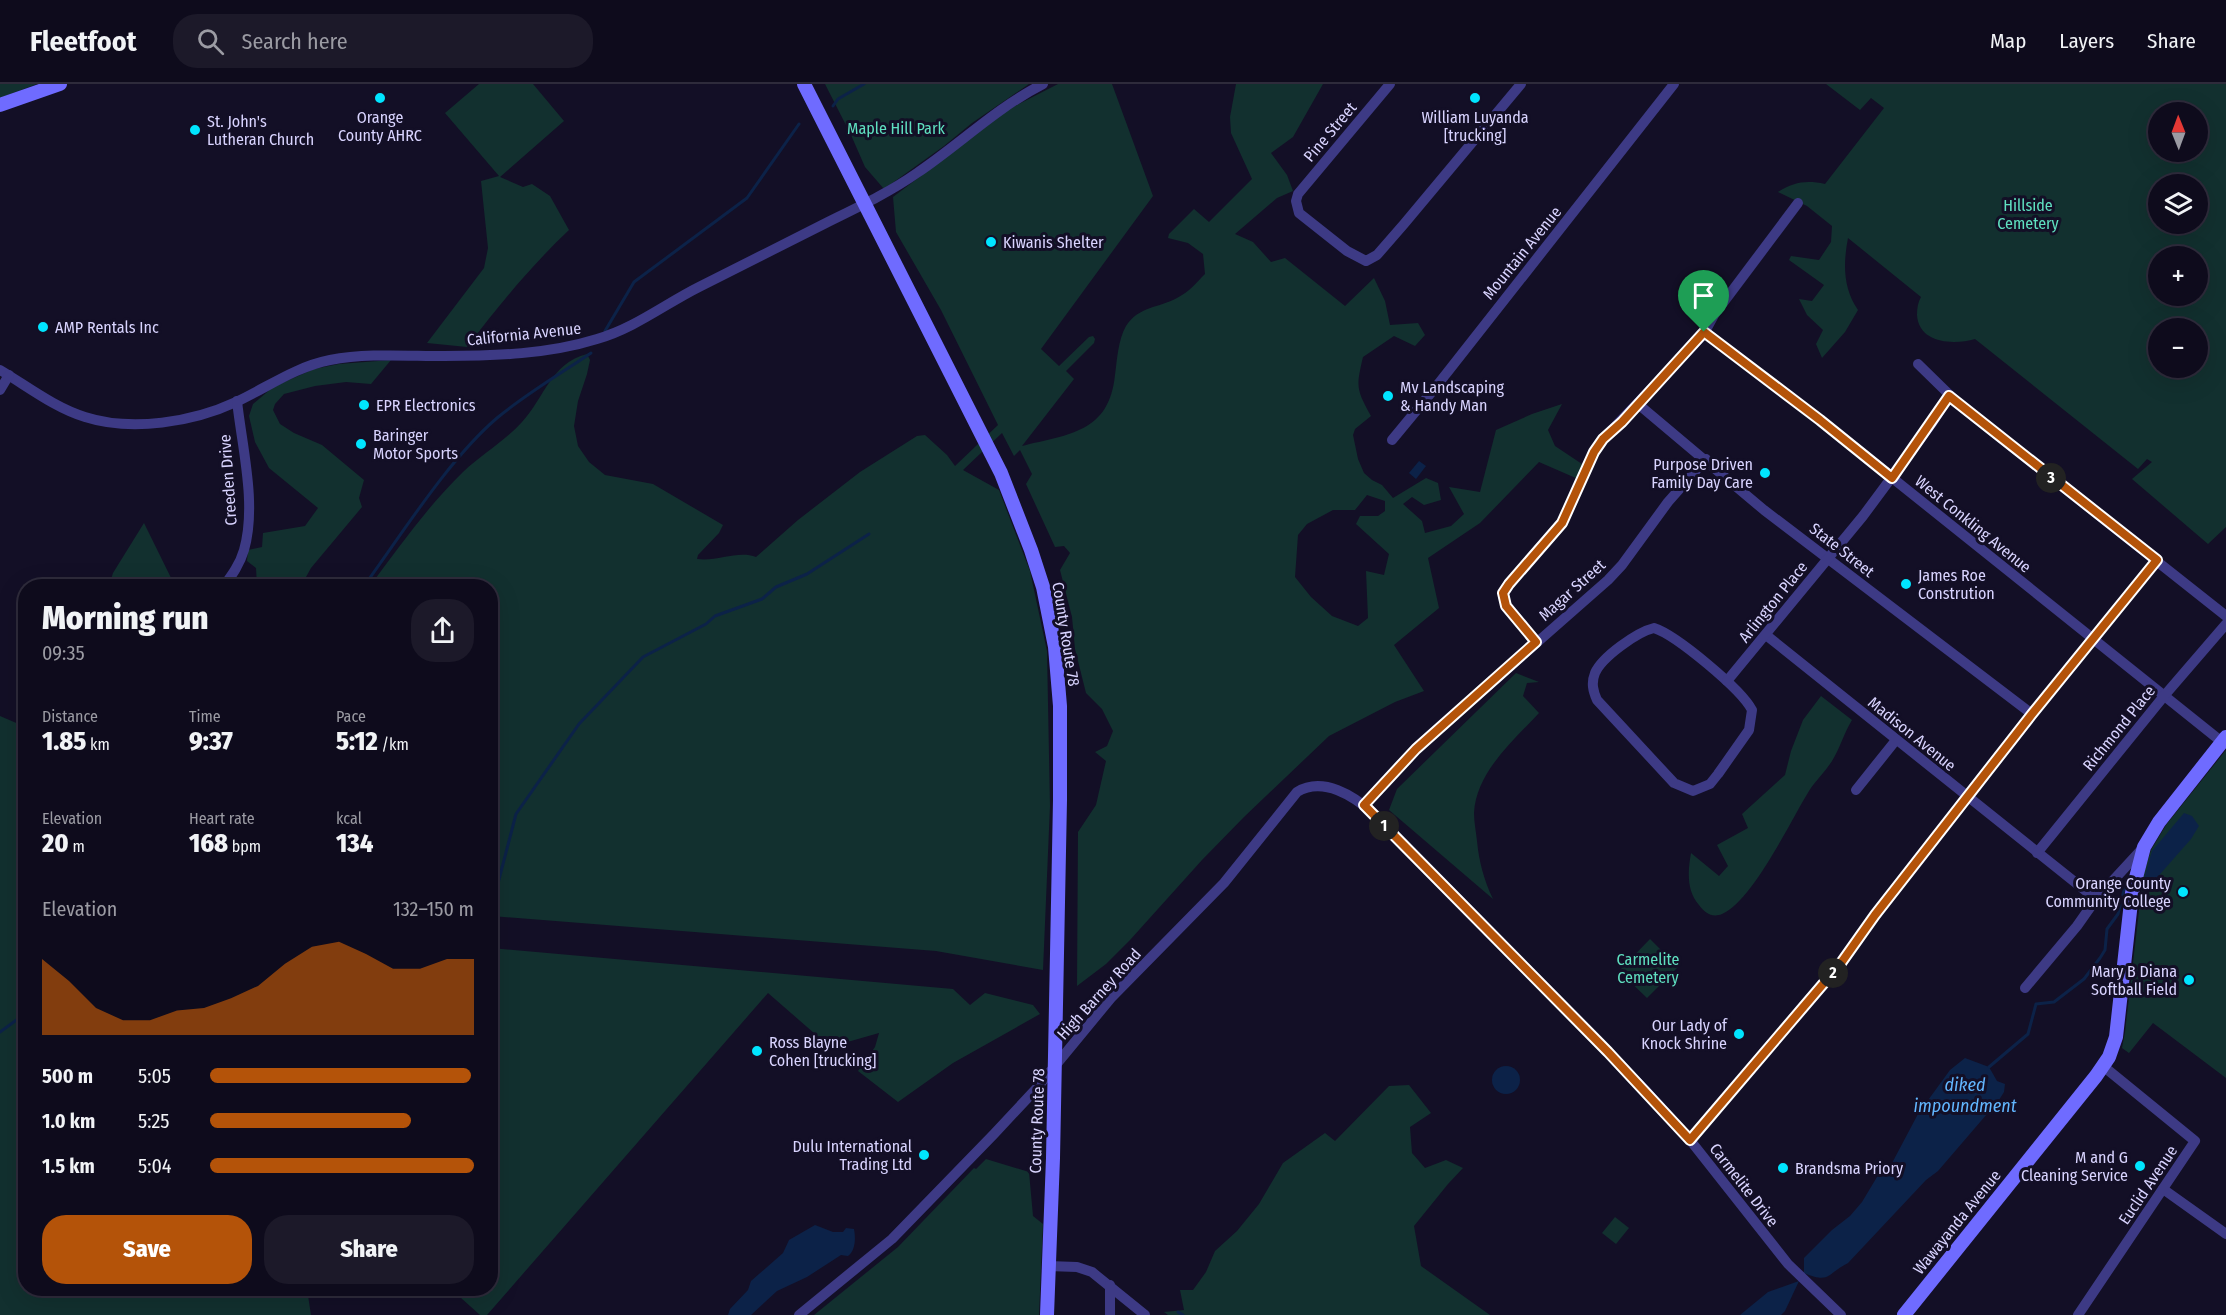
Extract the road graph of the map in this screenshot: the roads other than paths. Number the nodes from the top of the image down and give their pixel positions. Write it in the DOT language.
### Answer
graph roads {
  1 [pos="60,84"];
  2 [pos="804,84"];
  3 [pos="1043,84"];
  4 [pos="1390,84"];
  5 [pos="1521,84"];
  6 [pos="1674,84"];
  7 [pos="0,105"];
  8 [pos="1798,203"];
  9 [pos="865,204"];
  10 [pos="1704,332"];
  11 [pos="1918,364"];
  12 [pos="4,373"];
  13 [pos="0,390"];
  14 [pos="1949,396"];
  15 [pos="237,401"];
  16 [pos="1638,404"];
  17 [pos="1392,440"];
  18 [pos="1706,459"];
  19 [pos="1892,478"];
  20 [pos="1827,558"];
  21 [pos="2157,560"];
  22 [pos="228,579"];
  23 [pos="2226,616"];
  24 [pos="2226,624"];
  25 [pos="1766,635"];
  26 [pos="2094,640"];
  27 [pos="1536,642"];
  28 [pos="1727,681"];
  29 [pos="2164,696"];
  30 [pos="2032,714"];
  31 [pos="1896,740"];
  32 [pos="2224,740"];
  33 [pos="1308,786"];
  34 [pos="1856,790"];
  35 [pos="1968,798"];
  36 [pos="1364,805"];
  37 [pos="2144,847"];
  38 [pos="2037,853"];
  39 [pos="2096,900"];
  40 [pos="2025,988"];
  41 [pos="2103,1066"];
  42 [pos="1055,1067"];
  43 [pos="1690,1140"];
  44 [pos="2163,1189"];
  45 [pos="2226,1234"];
  46 [pos="1048,1266"];
  47 [pos="1110,1285"];
  48 [pos="799,1315"];
  49 [pos="1047,1315"];
  50 [pos="1110,1315"];
  51 [pos="1145,1315"];
  52 [pos="1841,1315"];
  53 [pos="1904,1315"];
  54 [pos="2078,1315"];
  1 -- 7 [label="street"];
  2 -- 9 [label="street, County Route 78"];
  3 -- 9 [label="street, California Avenue"];
  4 -- 5 [label="street, Pine Street"];
  6 -- 17 [label="street, Mountain Avenue"];
  8 -- 10 [label="street"];
  9 -- 15 [label="street, California Avenue"];
  9 -- 42 [label="street, County Route 78"];
  10 -- 16 [label="street"];
  10 -- 19 [label="street, West Conkling Avenue"];
  11 -- 14 [label="street"];
  12 -- 13 [label="street"];
  12 -- 15 [label="street, California Avenue"];
  14 -- 19 [label="street, Arlington Place"];
  14 -- 21 [label="street"];
  15 -- 22 [label="street, Creeden Drive"];
  16 -- 18 [label="street, State Street"];
  16 -- 27 [label="street"];
  18 -- 20 [label="street, State Street"];
  18 -- 27 [label="street, Magar Street"];
  19 -- 20 [label="street, Arlington Place"];
  19 -- 26 [label="street, West Conkling Avenue"];
  20 -- 25 [label="street, Arlington Place"];
  20 -- 30 [label="street, State Street"];
  21 -- 23 [label="street"];
  21 -- 26 [label="street"];
  24 -- 29 [label="street, Richmond Place"];
  25 -- 28 [label="street, Arlington Place"];
  25 -- 31 [label="street, Madison Avenue"];
  26 -- 29 [label="street, West Conkling Avenue"];
  26 -- 30 [label="street"];
  27 -- 36 [label="street, Magar Street"];
  28 -- 28 [label="street"];
  29 -- 32 [label="street, West Conkling Avenue"];
  29 -- 38 [label="street, Richmond Place"];
  30 -- 35 [label="street"];
  31 -- 34 [label="street"];
  31 -- 35 [label="street, Madison Avenue"];
  32 -- 37 [label="street, Wawayanda Avenue"];
  33 -- 36 [label="street, Carmelite Drive"];
  33 -- 42 [label="street, High Barney Road"];
  35 -- 38 [label="street, Madison Avenue"];
  35 -- 43 [label="street"];
  36 -- 43 [label="street, Carmelite Drive"];
  37 -- 39 [label="street"];
  37 -- 41 [label="street, Wawayanda Avenue"];
  38 -- 39 [label="street, Madison Avenue"];
  39 -- 40 [label="street"];
  41 -- 44 [label="street, Euclid Avenue"];
  41 -- 53 [label="street, Wawayanda Avenue"];
  42 -- 46 [label="street, County Route 78"];
  42 -- 48 [label="street, High Barney Road"];
  43 -- 52 [label="street, Carmelite Drive"];
  44 -- 45 [label="street"];
  44 -- 54 [label="street, Euclid Avenue"];
  46 -- 47 [label="street"];
  46 -- 49 [label="street, County Route 78"];
  47 -- 50 [label="street"];
  47 -- 51 [label="street"];
}
